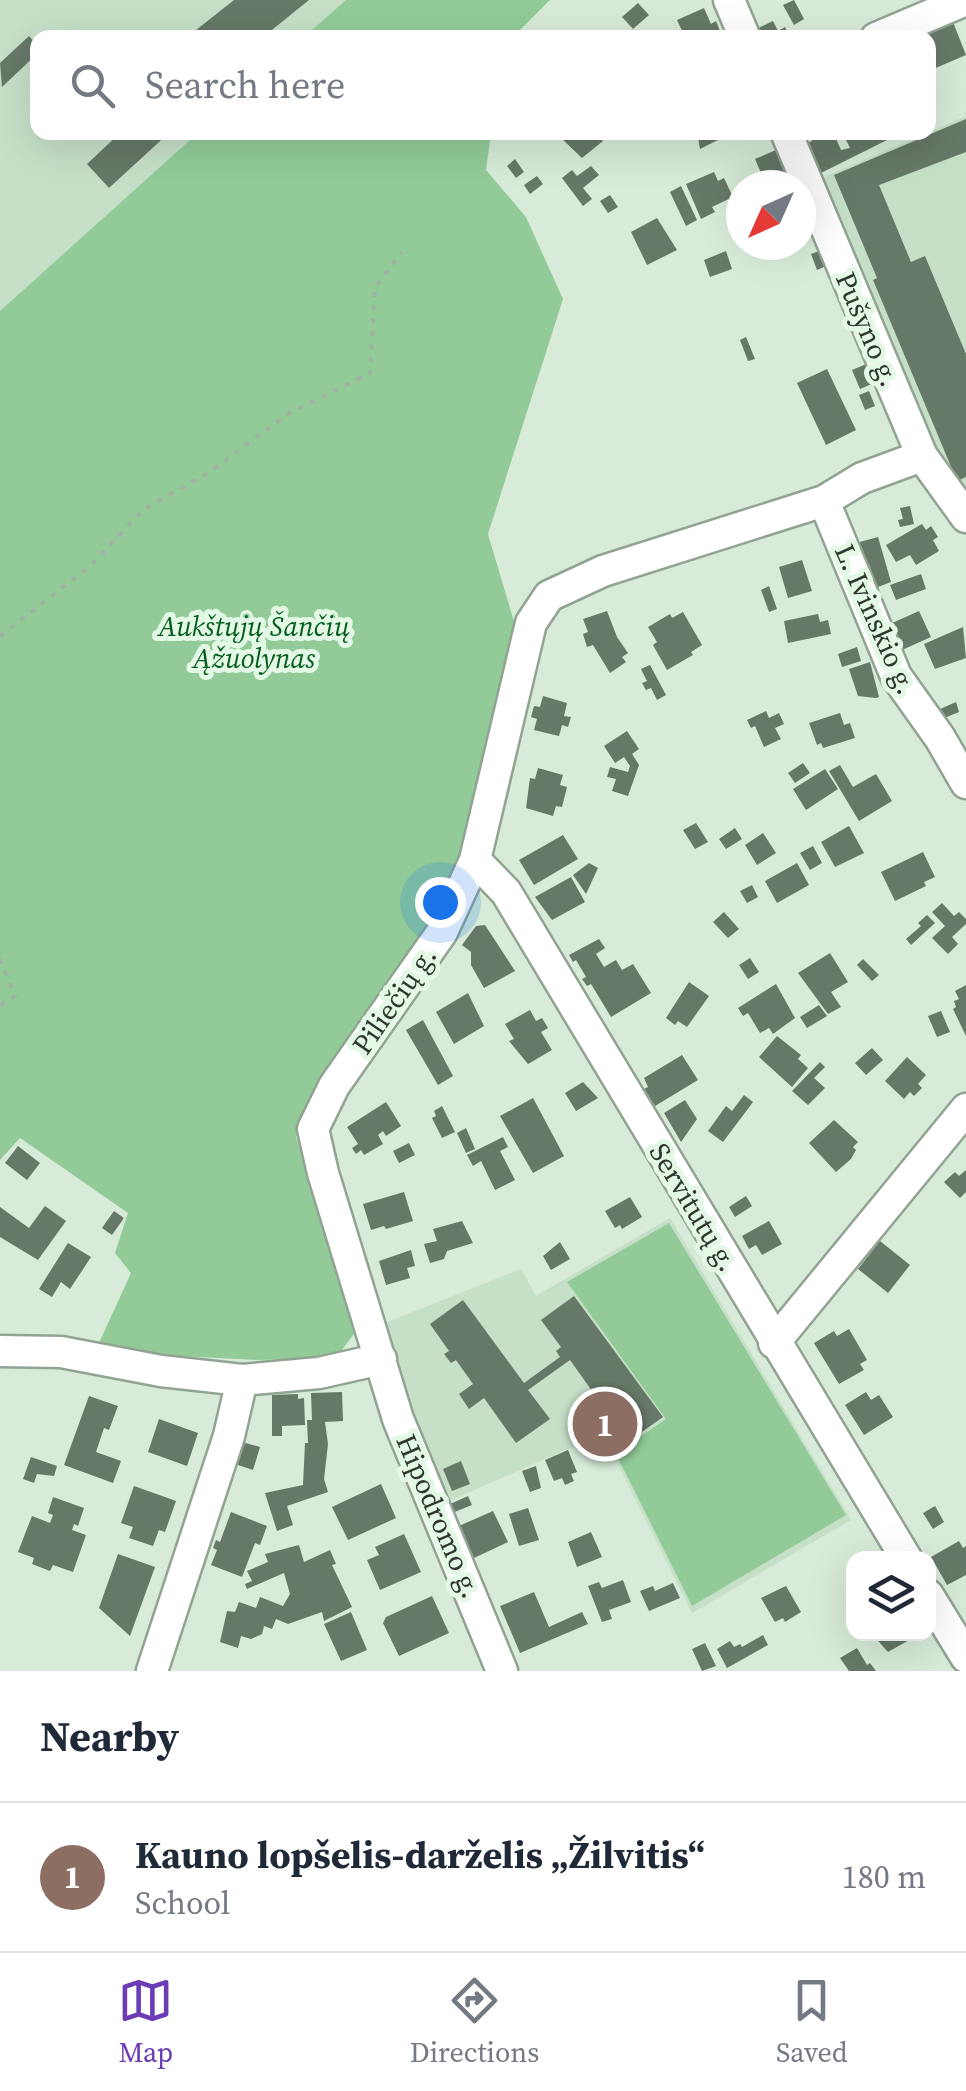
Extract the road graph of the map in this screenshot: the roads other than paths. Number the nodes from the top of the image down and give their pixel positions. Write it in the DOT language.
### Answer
graph roads {
  1 [pos="729,0"];
  2 [pos="966,0"];
  3 [pos="742,30"];
  4 [pos="895,30"];
  5 [pos="789,140"];
  6 [pos="922,456"];
  7 [pos="824,502"];
  8 [pos="966,517"];
  9 [pos="966,784"];
  10 [pos="476,860"];
  11 [pos="966,1109"];
  12 [pos="774,1343"];
  13 [pos="0,1351"];
  14 [pos="380,1359"];
  15 [pos="242,1380"];
  16 [pos="902,1551"];
  17 [pos="936,1608"];
  18 [pos="966,1656"];
  19 [pos="152,1671"];
  20 [pos="502,1671"];
  1 -- 3 [label="street"];
  2 -- 4 [label="street"];
  5 -- 6 [label="street, Pušyno g."];
  6 -- 7 [label="street, Piliečių g."];
  6 -- 8 [label="street, Pušyno g."];
  7 -- 9 [label="street, L. Ivinskio g."];
  7 -- 10 [label="street, Piliečių g."];
  10 -- 12 [label="street, Servitutų g."];
  10 -- 14 [label="street, Piliečių g."];
  11 -- 12 [label="street"];
  12 -- 16 [label="street, Servitutų g."];
  13 -- 15 [label="street"];
  14 -- 15 [label="street"];
  14 -- 20 [label="street, Hipodromo g."];
  15 -- 19 [label="street"];
  17 -- 18 [label="street"];
}
